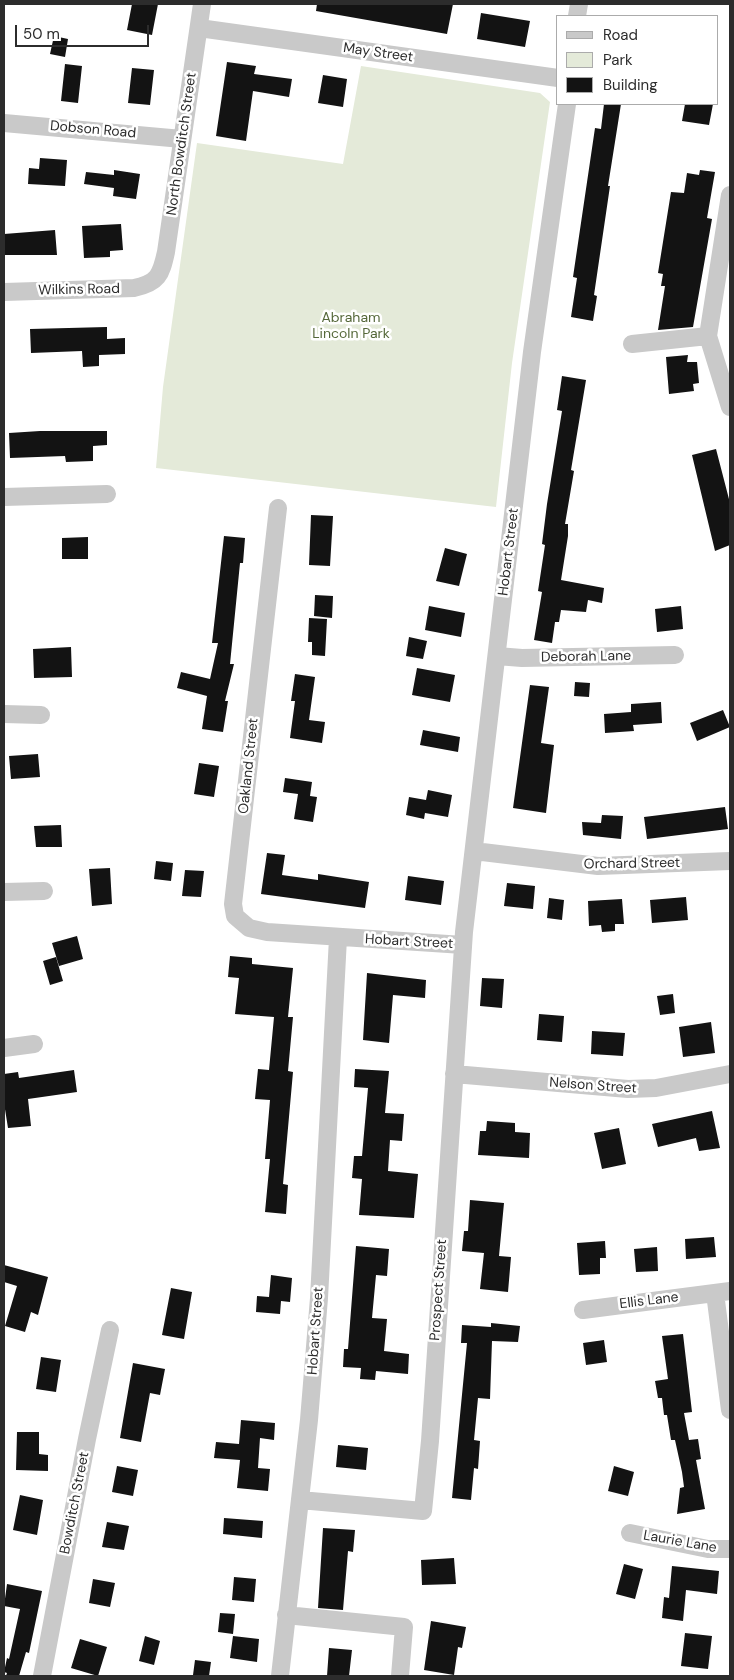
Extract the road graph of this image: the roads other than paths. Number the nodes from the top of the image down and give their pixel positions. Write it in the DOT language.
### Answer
graph roads {
  1 [pos="202,4"];
  2 [pos="199,28"];
  3 [pos="556,78"];
  4 [pos="567,105"];
  5 [pos="4,123"];
  6 [pos="182,139"];
  7 [pos="730,195"];
  8 [pos="154,282"];
  9 [pos="4,292"];
  10 [pos="708,336"];
  11 [pos="632,344"];
  12 [pos="730,407"];
  13 [pos="107,494"];
  14 [pos="4,497"];
  15 [pos="278,508"];
  16 [pos="675,655"];
  17 [pos="497,656"];
  18 [pos="4,714"];
  19 [pos="41,716"];
  20 [pos="474,851"];
  21 [pos="730,861"];
  22 [pos="44,891"];
  23 [pos="4,892"];
  24 [pos="338,938"];
  25 [pos="462,945"];
  26 [pos="34,1044"];
  27 [pos="4,1048"];
  28 [pos="454,1074"];
  29 [pos="730,1074"];
  30 [pos="722,1292"];
  31 [pos="583,1310"];
  32 [pos="110,1330"];
  33 [pos="730,1410"];
  34 [pos="300,1500"];
  35 [pos="630,1533"];
  36 [pos="730,1549"];
  37 [pos="286,1615"];
  38 [pos="42,1676"];
  39 [pos="280,1676"];
  40 [pos="400,1676"];
  1 -- 2 [label="street, North Bowditch Street"];
  2 -- 3 [label="street, May Street"];
  2 -- 6 [label="street, North Bowditch Street"];
  4 -- 17 [label="street, Hobart Street"];
  5 -- 6 [label="street, Dobson Road"];
  6 -- 8 [label="street, North Bowditch Street"];
  7 -- 10 [label="street"];
  8 -- 9 [label="street, Wilkins Road"];
  10 -- 11 [label="street"];
  10 -- 12 [label="street"];
  13 -- 14 [label="street"];
  15 -- 24 [label="street, Oakland Street"];
  16 -- 17 [label="street, Deborah Lane"];
  17 -- 20 [label="street, Hobart Street"];
  18 -- 19 [label="street"];
  20 -- 21 [label="street, Orchard Street"];
  20 -- 25 [label="street, Hobart Street"];
  22 -- 23 [label="street"];
  24 -- 25 [label="street, Hobart Street"];
  24 -- 34 [label="street, Hobart Street"];
  25 -- 28 [label="street, Prospect Street"];
  26 -- 27 [label="street"];
  28 -- 29 [label="street, Nelson Street"];
  28 -- 34 [label="street, Prospect Street"];
  30 -- 31 [label="street, Ellis Lane"];
  30 -- 33 [label="street"];
  32 -- 38 [label="street, Bowditch Street"];
  34 -- 37 [label="street, Hobart Street"];
  35 -- 36 [label="street, Laurie Lane"];
  37 -- 39 [label="street, Hobart Street"];
  37 -- 40 [label="street"];
}
